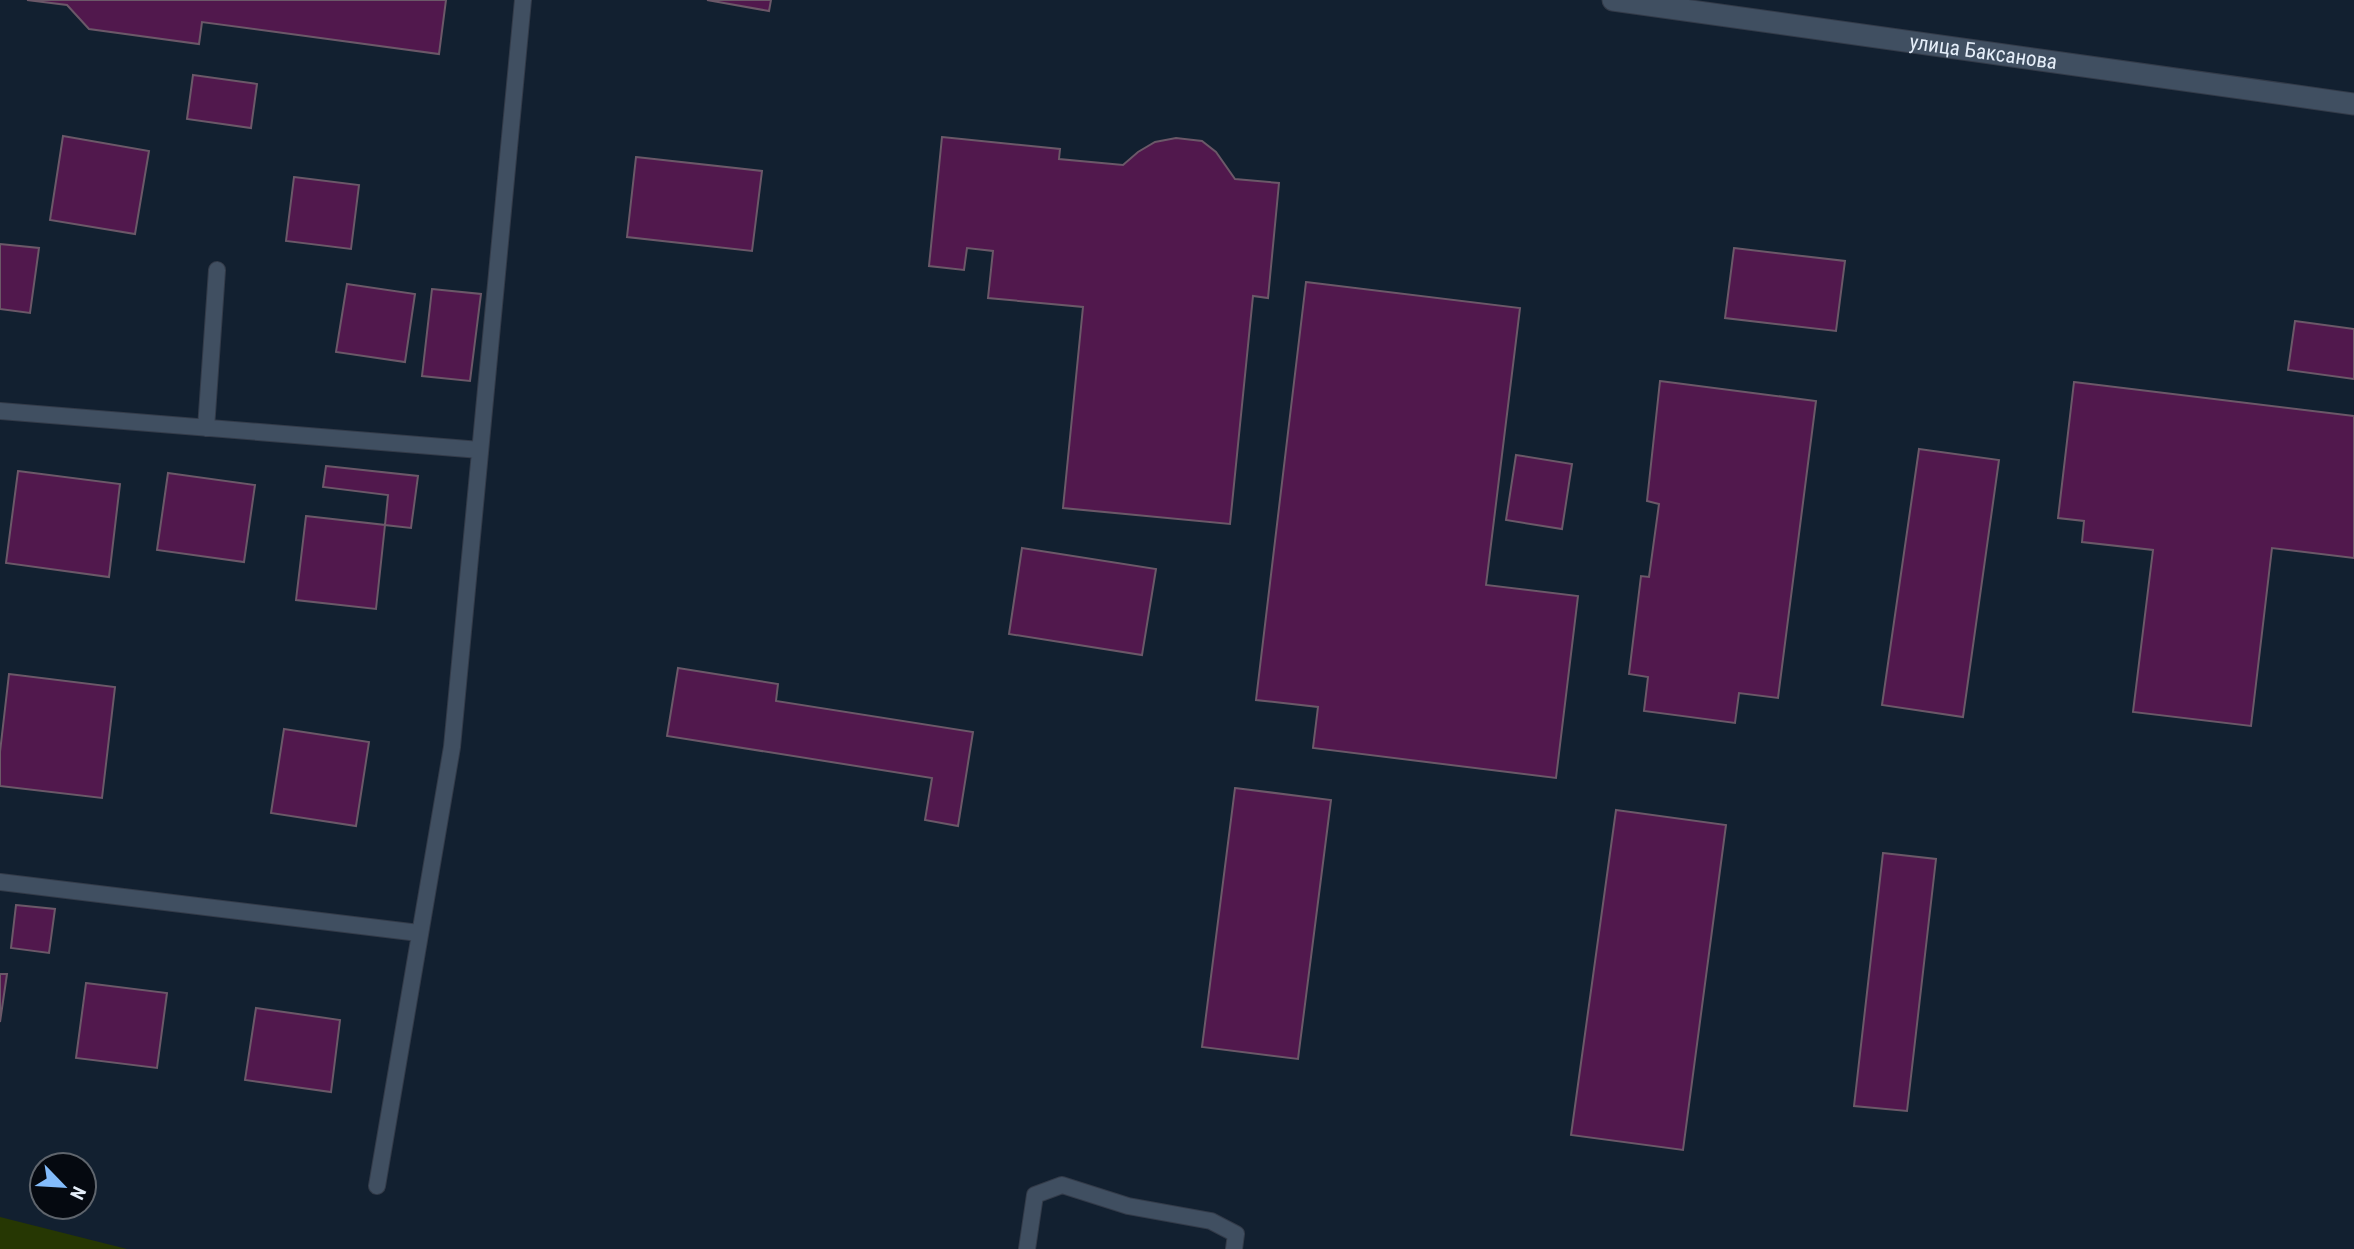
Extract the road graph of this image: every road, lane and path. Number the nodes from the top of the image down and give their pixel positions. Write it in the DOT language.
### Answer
graph roads {
  1 [pos="523,0"];
  2 [pos="1613,0"];
  3 [pos="2354,104"];
  4 [pos="216,270"];
  5 [pos="0,411"];
  6 [pos="206,428"];
  7 [pos="480,450"];
  8 [pos="0,882"];
  9 [pos="418,933"];
  10 [pos="377,1186"];
  11 [pos="1027,1249"];
  12 [pos="1234,1249"];
  1 -- 7 [label="lane"];
  2 -- 3 [label="main road, улица Баксанова"];
  4 -- 6 [label="lane"];
  5 -- 6 [label="lane"];
  6 -- 7 [label="lane"];
  7 -- 9 [label="lane"];
  8 -- 9 [label="lane"];
  9 -- 10 [label="lane"];
  11 -- 12 [label="lane"];
}
